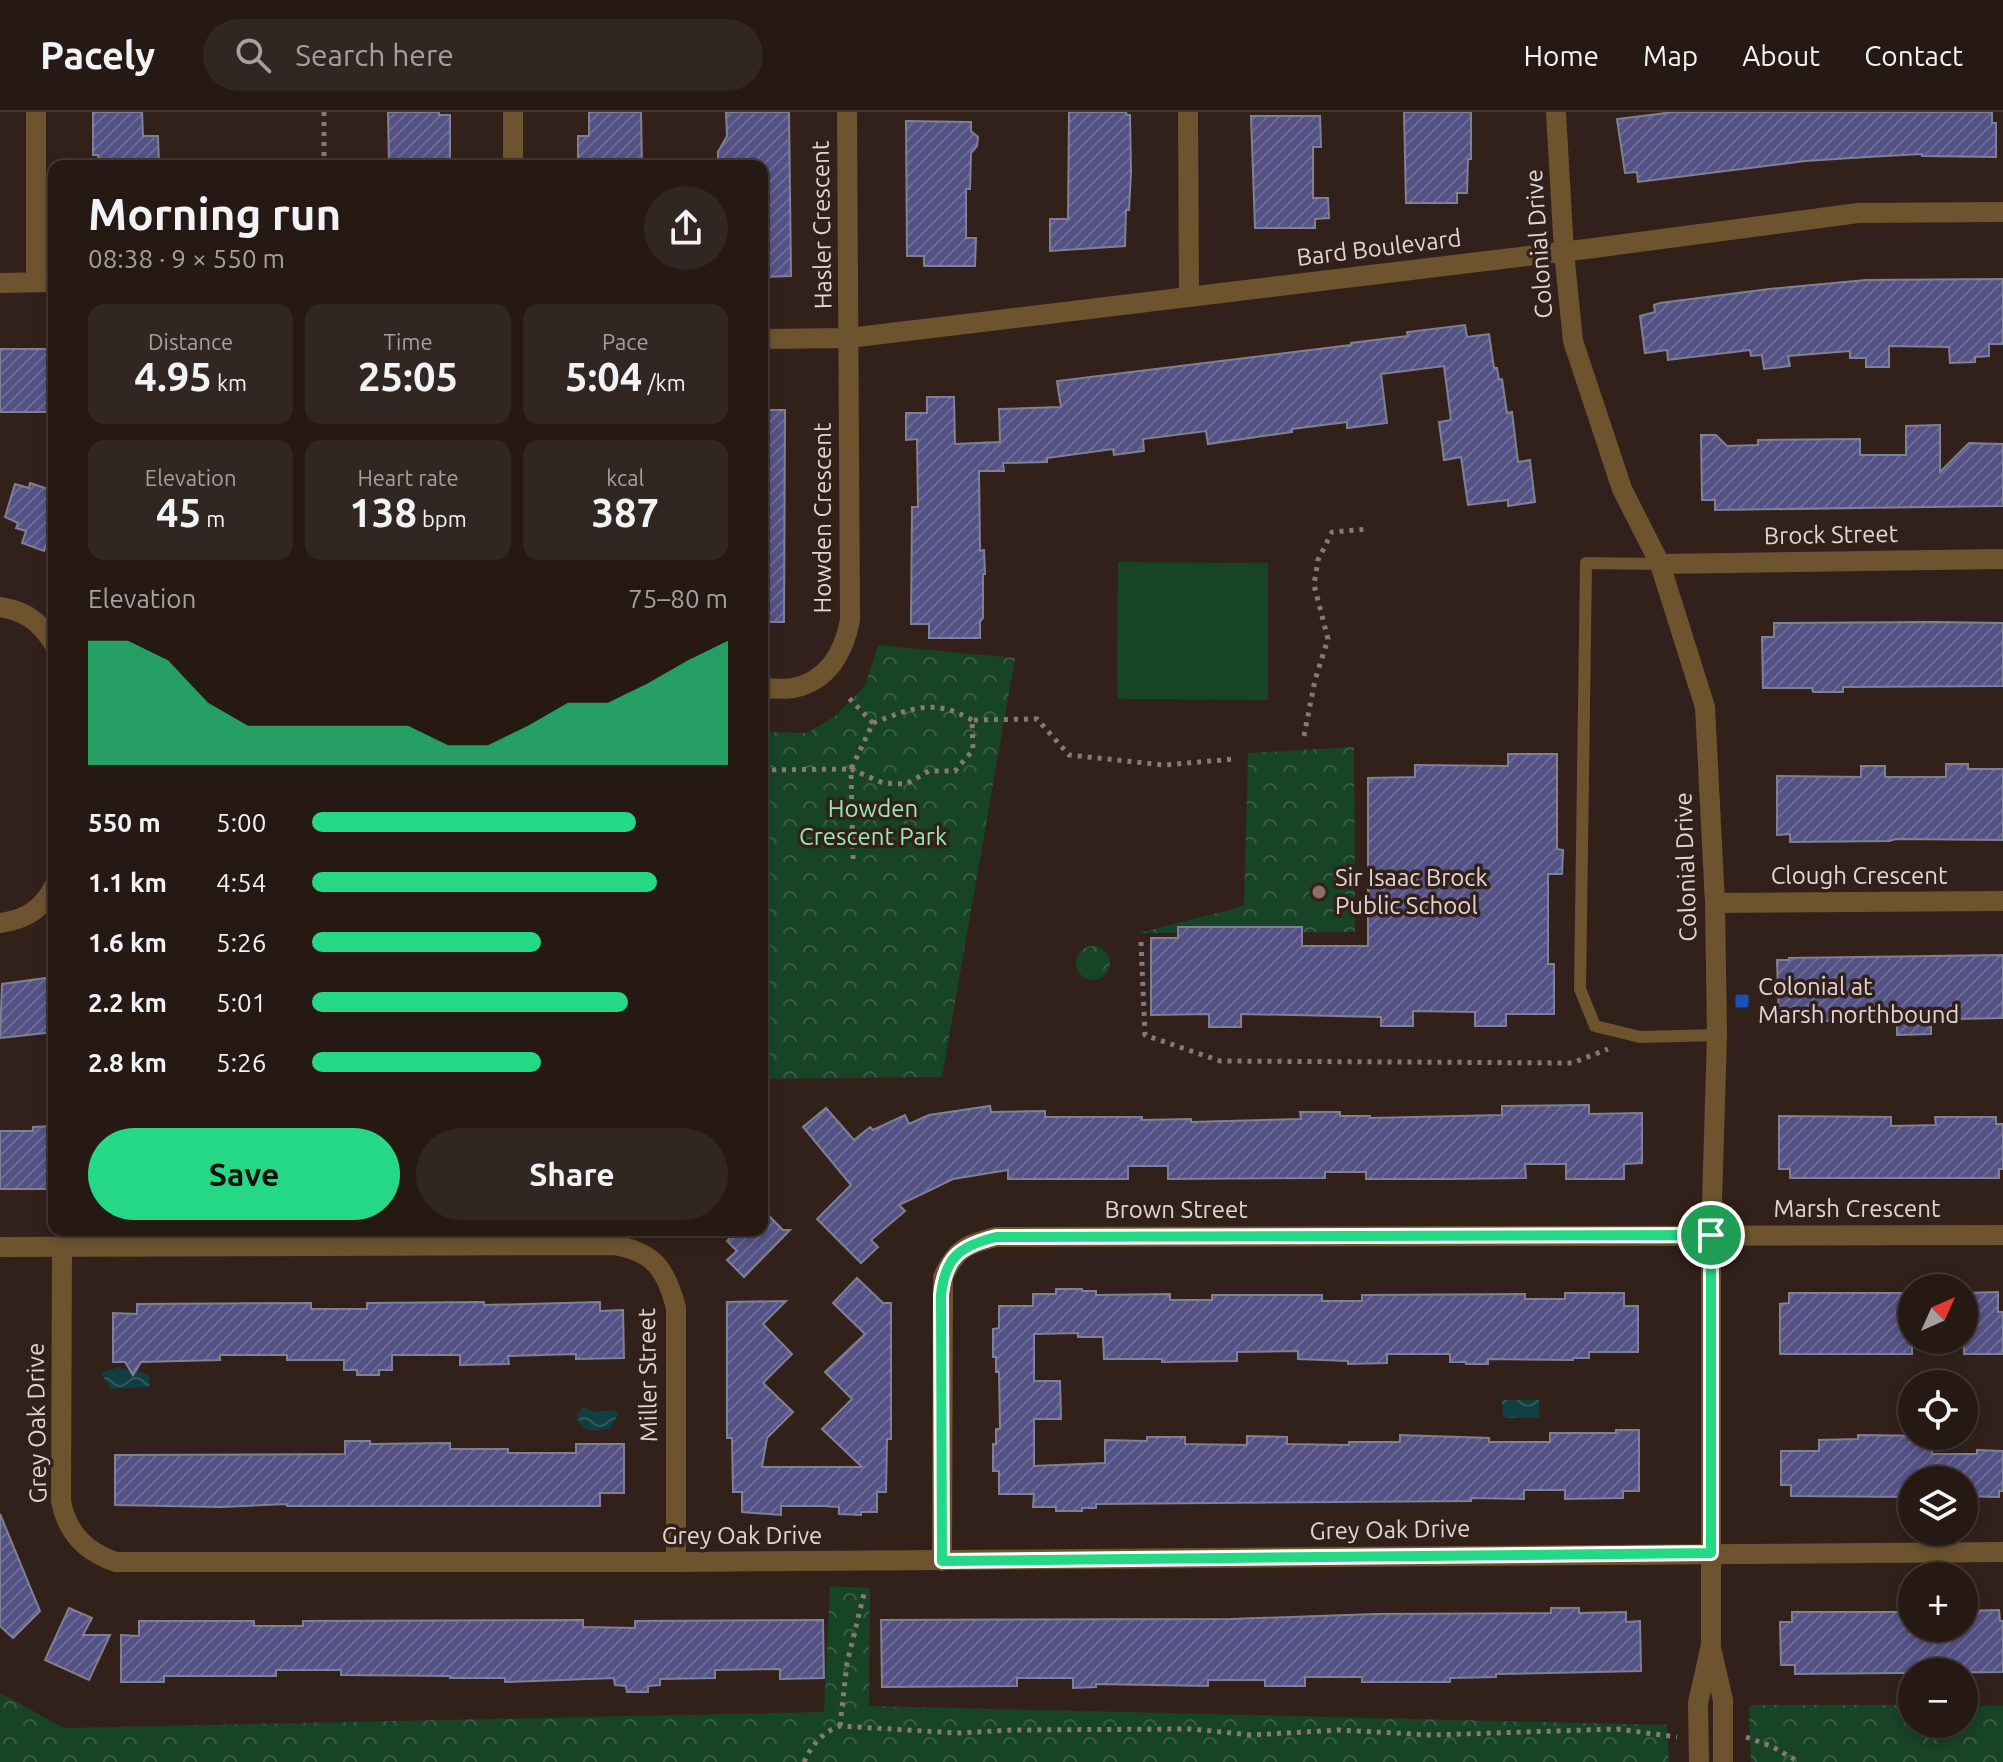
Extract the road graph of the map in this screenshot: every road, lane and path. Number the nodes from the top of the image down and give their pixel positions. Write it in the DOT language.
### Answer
graph roads {
  1 [pos="36,112"];
  2 [pos="324,112"];
  3 [pos="513,112"];
  4 [pos="847,112"];
  5 [pos="1188,112"];
  6 [pos="1556,112"];
  7 [pos="324,160"];
  8 [pos="513,160"];
  9 [pos="2003,212"];
  10 [pos="1564,252"];
  11 [pos="45,282"];
  12 [pos="0,283"];
  13 [pos="1189,296"];
  14 [pos="849,338"];
  15 [pos="768,339"];
  16 [pos="1368,529"];
  17 [pos="2003,559"];
  18 [pos="1660,564"];
  19 [pos="0,607"];
  20 [pos="48,636"];
  21 [pos="768,688"];
  22 [pos="847,696"];
  23 [pos="972,720"];
  24 [pos="873,723"];
  25 [pos="1304,736"];
  26 [pos="1235,759"];
  27 [pos="851,769"];
  28 [pos="768,770"];
  29 [pos="853,859"];
  30 [pos="48,896"];
  31 [pos="2003,901"];
  32 [pos="1715,903"];
  33 [pos="0,923"];
  34 [pos="1141,942"];
  35 [pos="1717,1035"];
  36 [pos="1640,1037"];
  37 [pos="1711,1235"];
  38 [pos="2003,1235"];
  39 [pos="0,1247"];
  40 [pos="62,1247"];
  41 [pos="2003,1552"];
  42 [pos="1711,1553"];
  43 [pos="942,1561"];
  44 [pos="676,1562"];
  45 [pos="865,1590"];
  46 [pos="1711,1645"];
  47 [pos="840,1726"];
  48 [pos="1743,1736"];
  49 [pos="1678,1737"];
  50 [pos="804,1762"];
  51 [pos="1699,1762"];
  52 [pos="1723,1762"];
  53 [pos="1799,1762"];
  1 -- 11 [label="street"];
  2 -- 7 [label="path"];
  3 -- 8 [label="street"];
  4 -- 14 [label="street, Hasler Crescent"];
  5 -- 13 [label="street"];
  6 -- 10 [label="street, Colonial Drive"];
  9 -- 10 [label="street, Bard Boulevard"];
  10 -- 13 [label="street, Bard Boulevard"];
  10 -- 18 [label="street, Colonial Drive"];
  11 -- 12 [label="street"];
  13 -- 14 [label="street, Bard Boulevard"];
  14 -- 15 [label="street, Bard Boulevard"];
  14 -- 21 [label="street, Howden Crescent"];
  16 -- 25 [label="path"];
  17 -- 18 [label="street, Brock Street"];
  18 -- 32 [label="street, Colonial Drive"];
  18 -- 36 [label="lane"];
  19 -- 20 [label="street"];
  22 -- 24 [label="path"];
  23 -- 24 [label="path"];
  23 -- 26 [label="path"];
  23 -- 27 [label="path"];
  24 -- 27 [label="path"];
  27 -- 28 [label="path"];
  27 -- 29 [label="path"];
  30 -- 33 [label="street"];
  31 -- 32 [label="street, Clough Crescent"];
  32 -- 35 [label="street, Colonial Drive"];
  34 -- 36 [label="path"];
  35 -- 36 [label="lane"];
  35 -- 37 [label="street, Colonial Drive"];
  37 -- 38 [label="street, Marsh Crescent"];
  37 -- 42 [label="street, Colonial Drive"];
  37 -- 43 [label="street, Brown Street"];
  39 -- 40 [label="street, Miller Street"];
  40 -- 44 [label="street, Grey Oak Drive"];
  40 -- 44 [label="street, Miller Street"];
  41 -- 42 [label="street"];
  42 -- 43 [label="street, Grey Oak Drive"];
  42 -- 46 [label="street, Colonial Drive"];
  43 -- 44 [label="street, Grey Oak Drive"];
  45 -- 47 [label="path"];
  46 -- 51 [label="street, Colonial Drive"];
  46 -- 52 [label="street, Colonial Drive"];
  47 -- 49 [label="path"];
  47 -- 50 [label="path"];
  48 -- 53 [label="path"];
}
